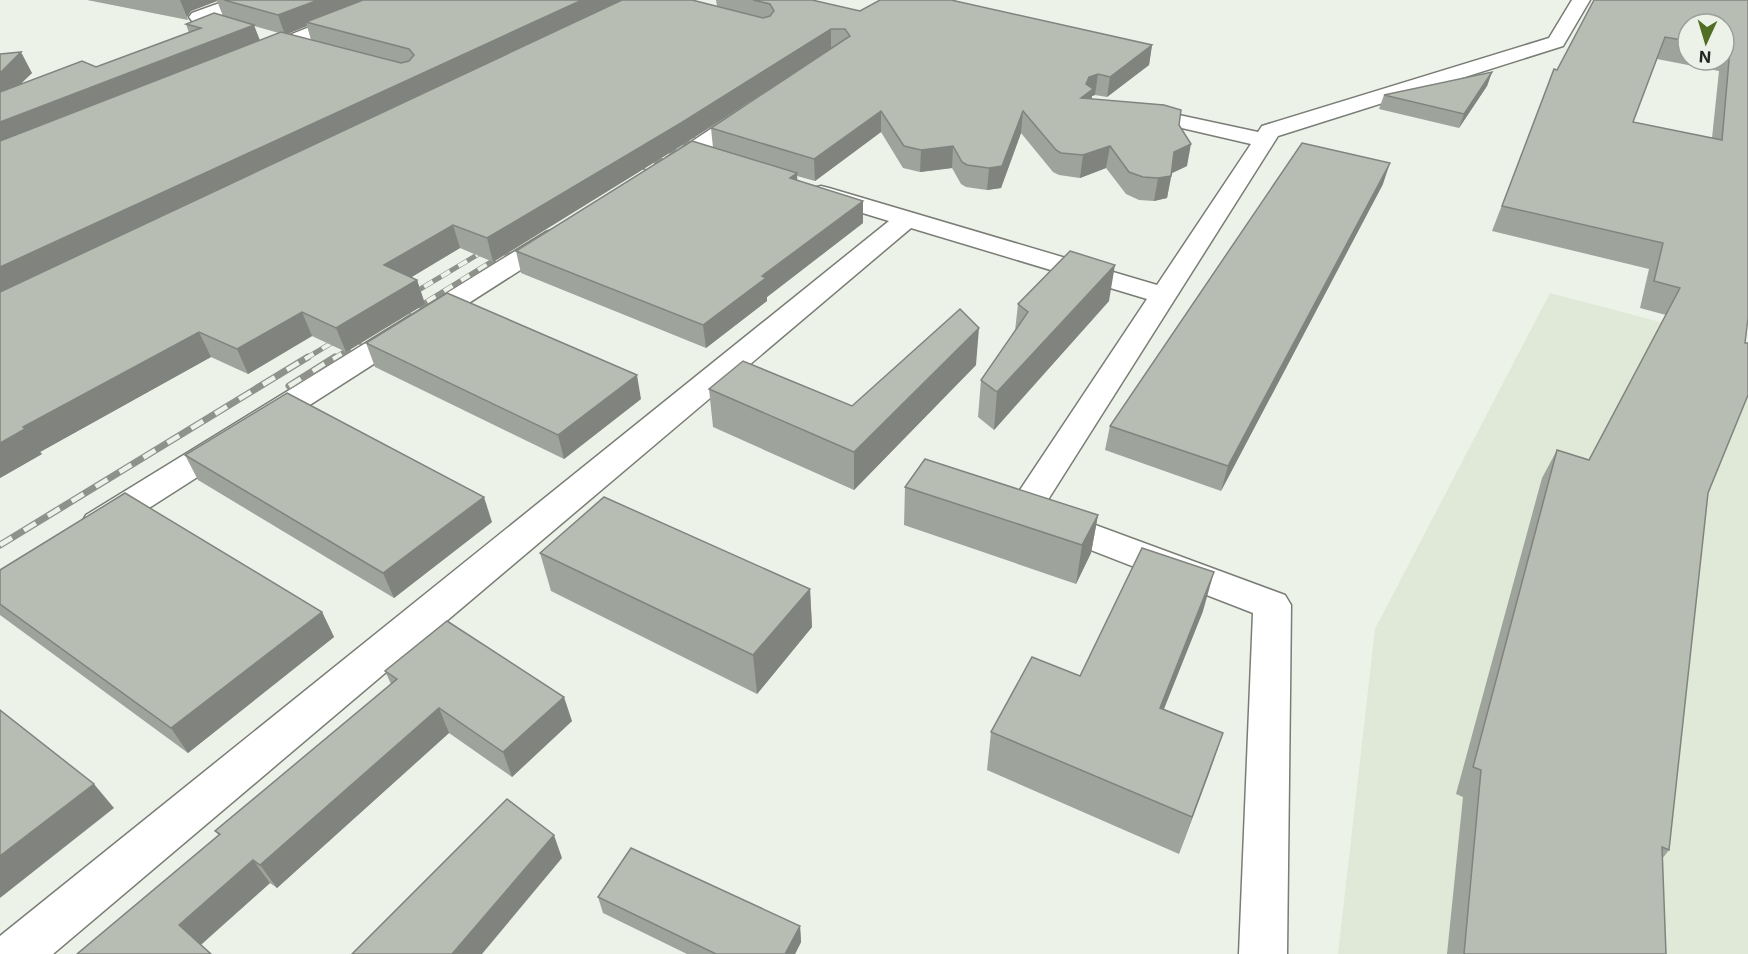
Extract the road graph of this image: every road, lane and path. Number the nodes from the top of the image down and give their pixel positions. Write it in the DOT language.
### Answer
graph roads {
  1 [pos="245,0"];
  2 [pos="394,0"];
  3 [pos="1581,0"];
  4 [pos="285,44"];
  5 [pos="319,52"];
  6 [pos="242,61"];
  7 [pos="770,100"];
  8 [pos="1118,108"];
  9 [pos="1264,140"];
  10 [pos="743,170"];
  11 [pos="797,186"];
  12 [pos="907,219"];
  13 [pos="582,221"];
  14 [pos="1163,295"];
  15 [pos="80,536"];
  16 [pos="16,954"];
  17 [pos="1263,954"];
  1 -- 4 [label="street"];
  2 -- 4 [label="street"];
  3 -- 9 [label="street"];
  4 -- 5 [label="street"];
  4 -- 6 [label="street"];
  7 -- 10 [label="street"];
  8 -- 9 [label="street"];
  9 -- 14 [label="street"];
  11 -- 12 [label="street"];
  12 -- 14 [label="street"];
  12 -- 16 [label="street"];
  13 -- 15 [label="street"];
  14 -- 17 [label="street"];
}
